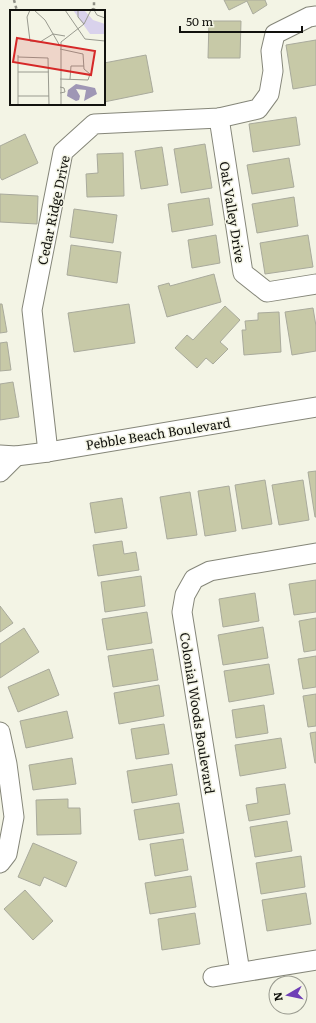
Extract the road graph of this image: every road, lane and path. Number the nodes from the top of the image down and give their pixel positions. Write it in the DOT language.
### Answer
graph roads {
  1 [pos="14,0"];
  2 [pos="94,0"];
  3 [pos="17,10"];
  4 [pos="90,10"];
  5 [pos="316,16"];
  6 [pos="219,118"];
  7 [pos="316,284"];
  8 [pos="316,407"];
  9 [pos="48,452"];
  10 [pos="8,456"];
  11 [pos="0,472"];
  12 [pos="316,553"];
  13 [pos="0,732"];
  14 [pos="0,863"];
  15 [pos="316,960"];
  16 [pos="240,972"];
  17 [pos="213,977"];
  1 -- 3 [label="path"];
  2 -- 4 [label="path"];
  5 -- 6 [label="street, Cedar Ridge Drive"];
  6 -- 7 [label="street, Oak Valley Drive"];
  6 -- 9 [label="street, Cedar Ridge Drive"];
  8 -- 9 [label="street, Pebble Beach Boulevard"];
  9 -- 10 [label="street, Pebble Beach Boulevard"];
  10 -- 11 [label="street"];
  12 -- 16 [label="street, Colonial Woods Boulevard"];
  13 -- 14 [label="street"];
  15 -- 16 [label="street"];
  16 -- 17 [label="street"];
}
